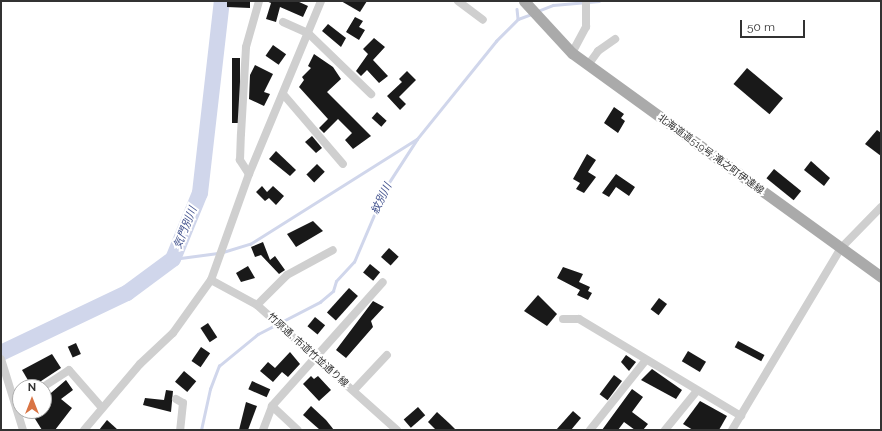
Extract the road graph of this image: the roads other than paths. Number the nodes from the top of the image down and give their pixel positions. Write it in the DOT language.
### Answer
graph roads {
  1 [pos="259,1"];
  2 [pos="321,1"];
  3 [pos="458,1"];
  4 [pos="524,1"];
  5 [pos="586,1"];
  6 [pos="483,20"];
  7 [pos="283,22"];
  8 [pos="308,33"];
  9 [pos="615,39"];
  10 [pos="572,53"];
  11 [pos="588,65"];
  12 [pos="283,94"];
  13 [pos="372,94"];
  14 [pos="343,164"];
  15 [pos="249,174"];
  16 [pos="881,208"];
  17 [pos="841,248"];
  18 [pos="333,250"];
  19 [pos="881,277"];
  20 [pos="211,280"];
  21 [pos="383,282"];
  22 [pos="257,305"];
  23 [pos="563,319"];
  24 [pos="387,355"];
  25 [pos="315,356"];
  26 [pos="1,359"];
  27 [pos="645,361"];
  28 [pos="52,381"];
  29 [pos="1,384"];
  30 [pos="10,385"];
  31 [pos="12,390"];
  32 [pos="354,390"];
  33 [pos="696,392"];
  34 [pos="176,399"];
  35 [pos="272,406"];
  36 [pos="102,408"];
  37 [pos="741,416"];
  38 [pos="21,419"];
  39 [pos="23,430"];
  40 [pos="84,430"];
  41 [pos="180,430"];
  42 [pos="263,430"];
  43 [pos="298,430"];
  44 [pos="397,430"];
  45 [pos="590,430"];
  46 [pos="665,430"];
  47 [pos="732,430"];
  1 -- 15 [label="street"];
  2 -- 8 [label="street"];
  3 -- 6 [label="street"];
  4 -- 10 [label="main road, 北海道道519号 滝之町伊達線"];
  5 -- 10 [label="street"];
  7 -- 8 [label="street"];
  8 -- 12 [label="street"];
  8 -- 13 [label="street"];
  9 -- 11 [label="street"];
  10 -- 11 [label="main road, 北海道道519号 滝之町伊達線"];
  11 -- 17 [label="main road, 北海道道519号 滝之町伊達線"];
  12 -- 14 [label="street"];
  12 -- 15 [label="street"];
  15 -- 20 [label="street"];
  16 -- 17 [label="street"];
  17 -- 19 [label="main road, 北海道道519号 滝之町伊達線"];
  17 -- 37 [label="street"];
  18 -- 22 [label="street"];
  20 -- 22 [label="street, 竹原通, 市道竹並通り線"];
  20 -- 36 [label="street"];
  21 -- 25 [label="street"];
  22 -- 25 [label="street, 竹原通, 市道竹並通り線"];
  23 -- 27 [label="street"];
  24 -- 32 [label="street"];
  25 -- 32 [label="street, 竹原通, 市道竹並通り線"];
  25 -- 35 [label="street"];
  26 -- 30 [label="street"];
  27 -- 33 [label="street"];
  27 -- 45 [label="street"];
  28 -- 36 [label="street"];
  29 -- 30 [label="street"];
  30 -- 31 [label="street"];
  32 -- 44 [label="street, 竹原通, 市道竹並通り線"];
  33 -- 37 [label="street"];
  33 -- 46 [label="street"];
  34 -- 41 [label="street"];
  35 -- 42 [label="street"];
  35 -- 43 [label="street"];
  36 -- 40 [label="street"];
  37 -- 47 [label="street"];
  38 -- 39 [label="street"];
}
